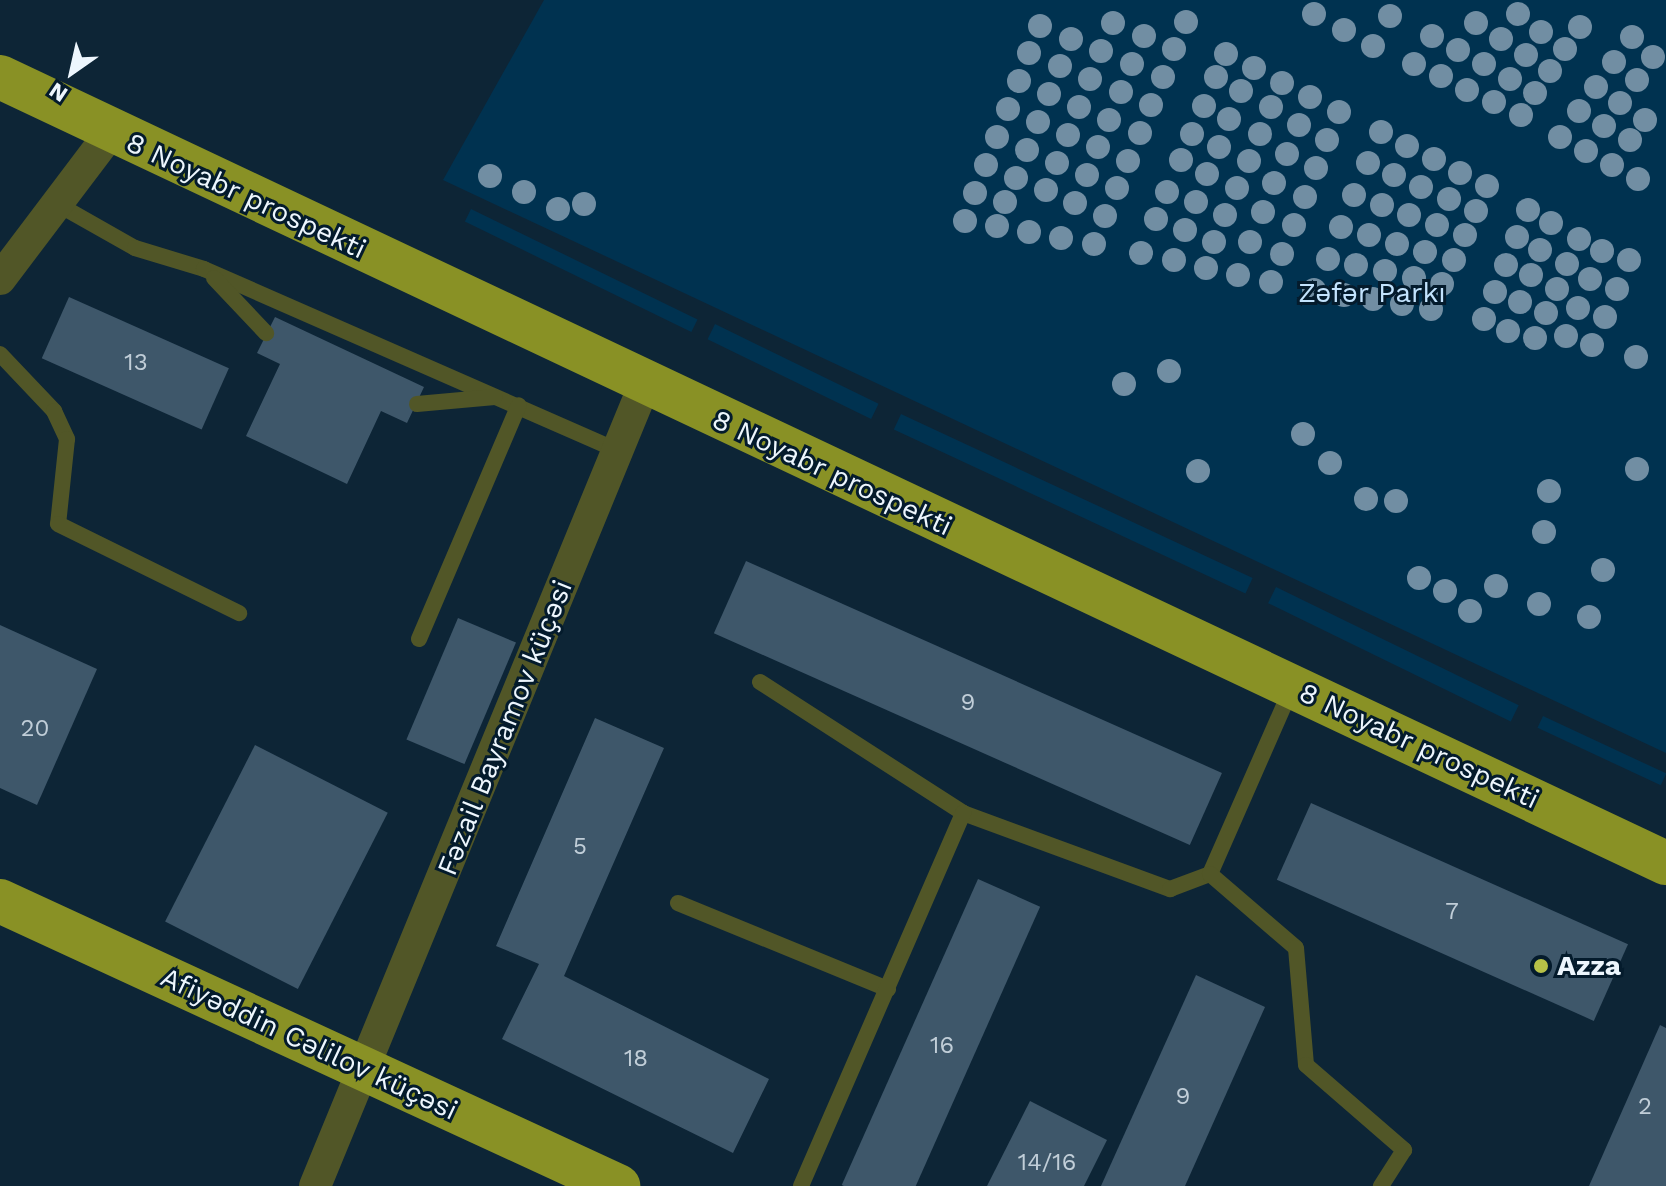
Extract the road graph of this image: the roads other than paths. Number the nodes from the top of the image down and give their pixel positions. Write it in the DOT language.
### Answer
graph roads {
  1 [pos="0,77"];
  2 [pos="111,132"];
  3 [pos="59,205"];
  4 [pos="204,269"];
  5 [pos="0,279"];
  6 [pos="266,333"];
  7 [pos="0,354"];
  8 [pos="644,386"];
  9 [pos="500,397"];
  10 [pos="417,404"];
  11 [pos="519,405"];
  12 [pos="617,450"];
  13 [pos="239,613"];
  14 [pos="419,639"];
  15 [pos="760,682"];
  16 [pos="1292,686"];
  17 [pos="963,813"];
  18 [pos="1666,863"];
  19 [pos="1210,874"];
  20 [pos="0,901"];
  21 [pos="678,903"];
  22 [pos="888,989"];
  23 [pos="367,1070"];
  24 [pos="315,1186"];
  25 [pos="618,1186"];
  26 [pos="801,1186"];
  27 [pos="1381,1186"];
  1 -- 2 [label="highway, 8 Noyabr prospekti"];
  2 -- 3 [label="street"];
  2 -- 8 [label="highway, 8 Noyabr prospekti"];
  3 -- 4 [label="lane"];
  3 -- 5 [label="street"];
  4 -- 6 [label="lane"];
  4 -- 9 [label="lane"];
  7 -- 13 [label="lane"];
  8 -- 12 [label="street, Fəzail Bayramov küçəsi"];
  8 -- 16 [label="highway, 8 Noyabr prospekti"];
  9 -- 10 [label="lane"];
  9 -- 11 [label="lane"];
  11 -- 12 [label="lane"];
  11 -- 14 [label="lane"];
  12 -- 23 [label="street, Fəzail Bayramov küçəsi"];
  15 -- 17 [label="lane"];
  16 -- 18 [label="highway, 8 Noyabr prospekti"];
  16 -- 19 [label="lane"];
  17 -- 19 [label="lane"];
  17 -- 22 [label="lane"];
  19 -- 27 [label="lane"];
  20 -- 23 [label="highway, Afiyəddin Cəlilov küçəsi"];
  21 -- 22 [label="lane"];
  22 -- 26 [label="lane"];
  23 -- 24 [label="street, Fəzail Bayramov küçəsi"];
  23 -- 25 [label="highway, Afiyəddin Cəlilov küçəsi"];
}
